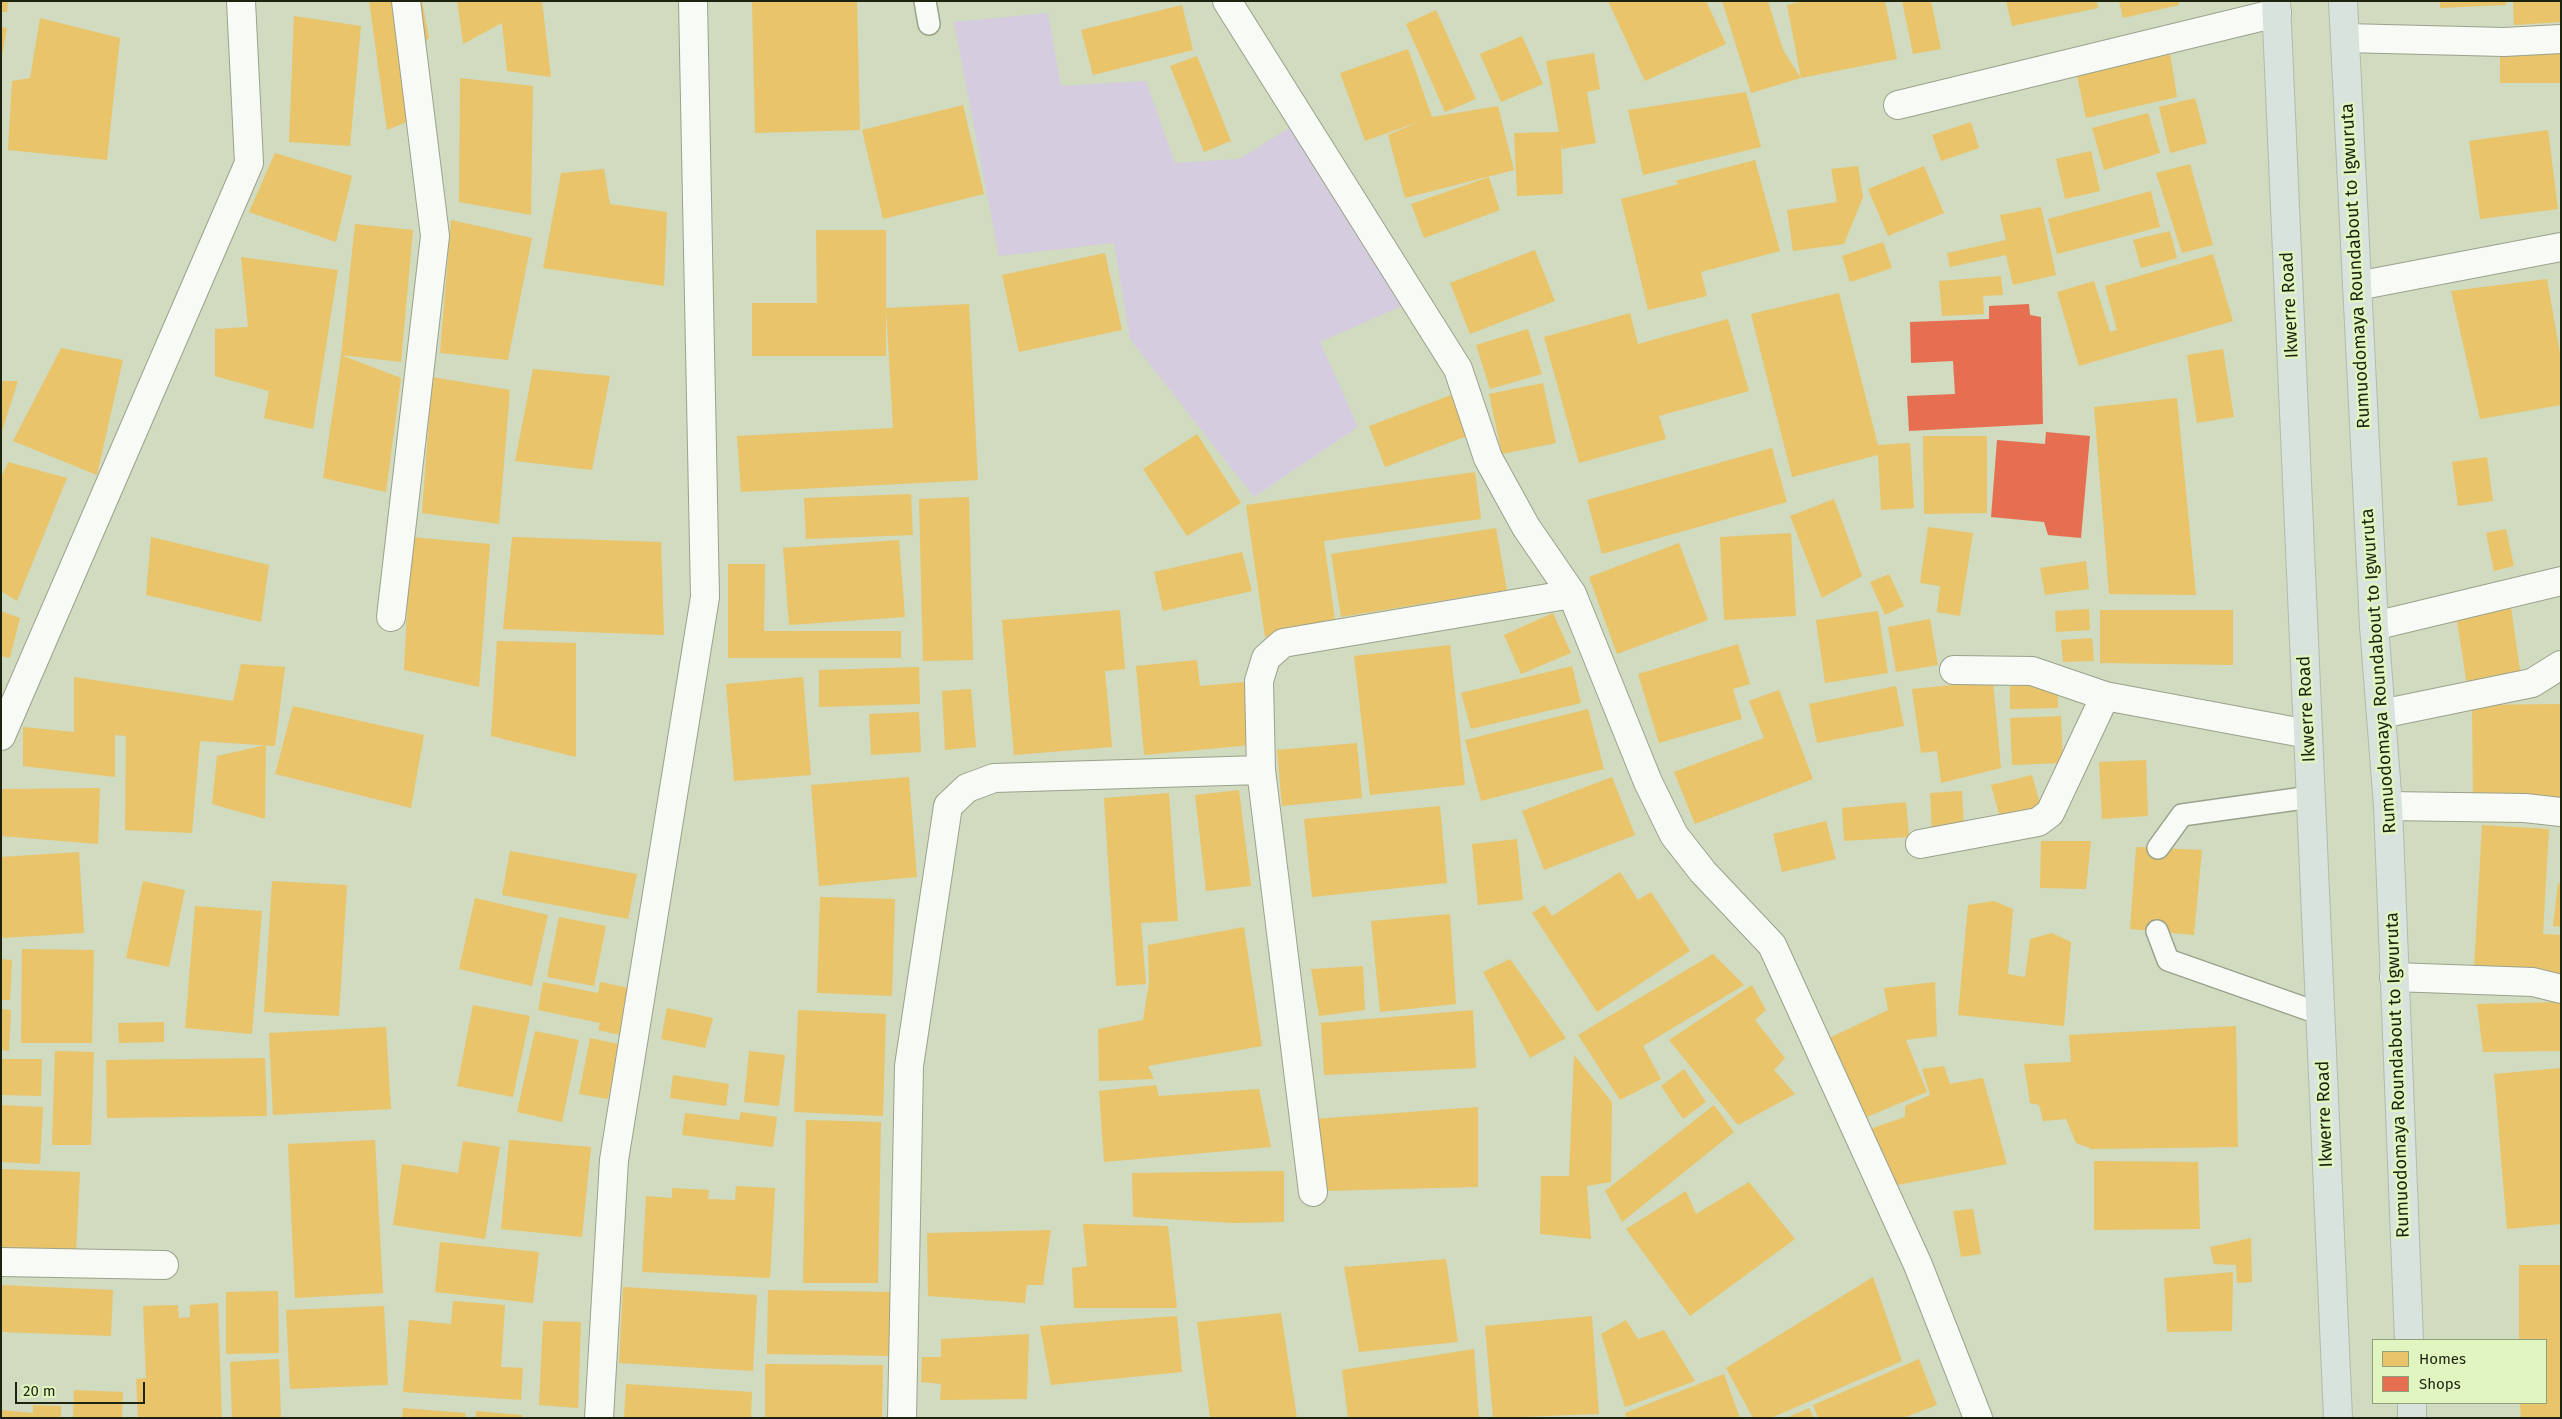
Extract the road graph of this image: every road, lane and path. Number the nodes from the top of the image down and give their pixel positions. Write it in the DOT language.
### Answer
graph roads {
  1 [pos="241,1"];
  2 [pos="406,1"];
  3 [pos="693,1"];
  4 [pos="925,1"];
  5 [pos="1227,1"];
  6 [pos="2343,1"];
  7 [pos="2276,7"];
  8 [pos="930,24"];
  9 [pos="2345,38"];
  10 [pos="2561,39"];
  11 [pos="1898,105"];
  12 [pos="2561,247"];
  13 [pos="2357,286"];
  14 [pos="2561,581"];
  15 [pos="1572,594"];
  16 [pos="391,617"];
  17 [pos="2374,626"];
  18 [pos="2561,665"];
  19 [pos="1954,670"];
  20 [pos="2105,696"];
  21 [pos="2381,714"];
  22 [pos="2308,734"];
  23 [pos="1,736"];
  24 [pos="1261,770"];
  25 [pos="2311,797"];
  26 [pos="2388,806"];
  27 [pos="2561,812"];
  28 [pos="1920,844"];
  29 [pos="2158,848"];
  30 [pos="2157,931"];
  31 [pos="2394,977"];
  32 [pos="2561,989"];
  33 [pos="2321,1014"];
  34 [pos="1314,1192"];
  35 [pos="1,1262"];
  36 [pos="164,1265"];
  37 [pos="2409,1339"];
  38 [pos="2412,1404"];
  39 [pos="599,1418"];
  40 [pos="902,1418"];
  41 [pos="1978,1418"];
  42 [pos="2338,1418"];
  43 [pos="2412,1418"];
  1 -- 23 [label="street"];
  2 -- 16 [label="street"];
  3 -- 39 [label="street"];
  4 -- 8 [label="lane"];
  5 -- 15 [label="street"];
  6 -- 9 [label="main road, Rumuodomaya Roundabout to Igwuruta"];
  7 -- 11 [label="street"];
  7 -- 22 [label="main road, Ikwerre Road"];
  9 -- 10 [label="street"];
  9 -- 13 [label="main road, Rumuodomaya Roundabout to Igwuruta"];
  12 -- 13 [label="street"];
  13 -- 17 [label="main road, Rumuodomaya Roundabout to Igwuruta"];
  14 -- 17 [label="street"];
  15 -- 24 [label="street"];
  15 -- 41 [label="street"];
  17 -- 21 [label="main road, Rumuodomaya Roundabout to Igwuruta"];
  18 -- 21 [label="street"];
  19 -- 20 [label="street"];
  20 -- 22 [label="street"];
  20 -- 28 [label="street"];
  21 -- 26 [label="main road, Rumuodomaya Roundabout to Igwuruta"];
  22 -- 25 [label="main road, Ikwerre Road"];
  24 -- 34 [label="street"];
  24 -- 40 [label="street"];
  25 -- 29 [label="lane"];
  25 -- 33 [label="main road, Ikwerre Road"];
  26 -- 27 [label="street"];
  26 -- 31 [label="main road, Rumuodomaya Roundabout to Igwuruta"];
  30 -- 33 [label="lane"];
  31 -- 32 [label="street"];
  31 -- 37 [label="main road, Rumuodomaya Roundabout to Igwuruta"];
  33 -- 42 [label="main road, Ikwerre Road"];
  35 -- 36 [label="street"];
  38 -- 43 [label="main road"];
}
